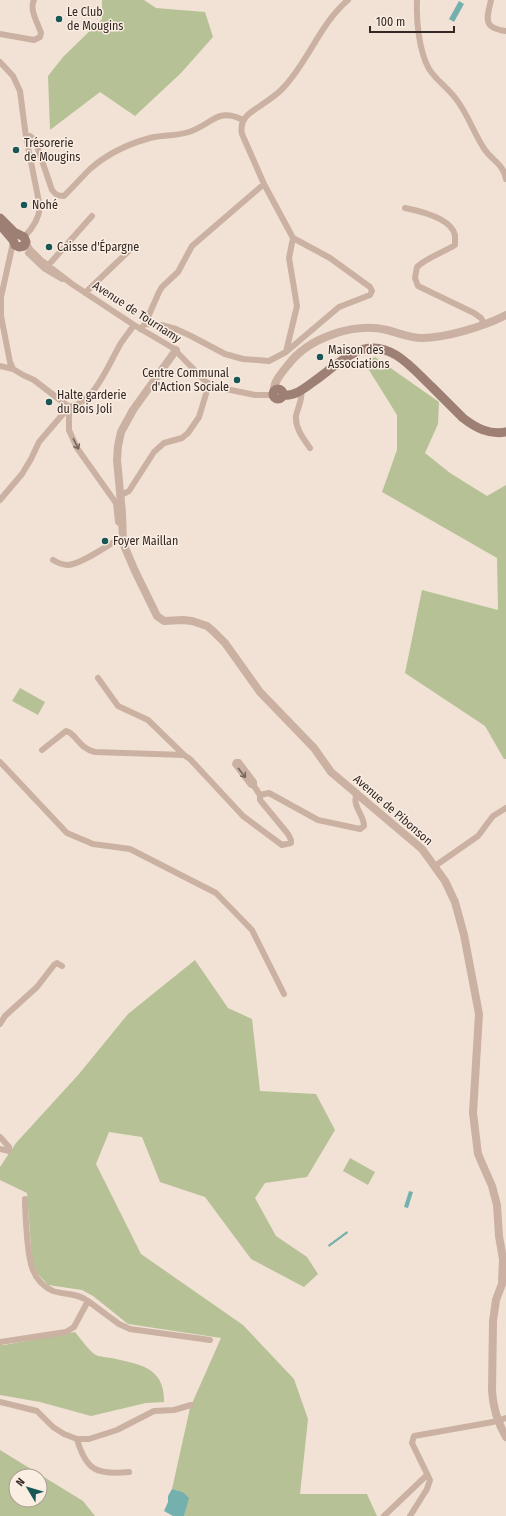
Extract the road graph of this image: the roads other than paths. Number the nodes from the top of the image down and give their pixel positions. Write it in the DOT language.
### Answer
graph roads {
  1 [pos="34,0"];
  2 [pos="348,0"];
  3 [pos="417,0"];
  4 [pos="491,0"];
  5 [pos="506,31"];
  6 [pos="0,34"];
  7 [pos="0,62"];
  8 [pos="243,120"];
  9 [pos="26,136"];
  10 [pos="506,179"];
  11 [pos="264,184"];
  12 [pos="405,208"];
  13 [pos="92,216"];
  14 [pos="0,218"];
  15 [pos="0,225"];
  16 [pos="293,238"];
  17 [pos="19,242"];
  18 [pos="134,246"];
  19 [pos="47,267"];
  20 [pos="85,293"];
  21 [pos="506,315"];
  22 [pos="145,324"];
  23 [pos="134,325"];
  24 [pos="485,325"];
  25 [pos="140,329"];
  26 [pos="176,350"];
  27 [pos="286,352"];
  28 [pos="0,366"];
  29 [pos="14,369"];
  30 [pos="209,384"];
  31 [pos="301,390"];
  32 [pos="278,392"];
  33 [pos="69,407"];
  34 [pos="506,432"];
  35 [pos="310,448"];
  36 [pos="121,495"];
  37 [pos="0,500"];
  38 [pos="122,525"];
  39 [pos="122,538"];
  40 [pos="53,560"];
  41 [pos="98,678"];
  42 [pos="42,750"];
  43 [pos="184,755"];
  44 [pos="0,762"];
  45 [pos="254,786"];
  46 [pos="357,793"];
  47 [pos="260,795"];
  48 [pos="506,808"];
  49 [pos="435,866"];
  50 [pos="62,966"];
  51 [pos="284,994"];
  52 [pos="0,1024"];
  53 [pos="0,1137"];
  54 [pos="0,1149"];
  55 [pos="25,1199"];
  56 [pos="88,1301"];
  57 [pos="210,1340"];
  58 [pos="0,1342"];
  59 [pos="0,1402"];
  60 [pos="191,1405"];
  61 [pos="502,1419"];
  62 [pos="506,1437"];
  63 [pos="76,1439"];
  64 [pos="129,1472"];
  65 [pos="427,1475"];
  66 [pos="384,1516"];
  67 [pos="410,1516"];
  1 -- 6 [label="street"];
  2 -- 8 [label="street"];
  3 -- 10 [label="street"];
  4 -- 5 [label="street"];
  7 -- 9 [label="street"];
  8 -- 9 [label="street"];
  8 -- 11 [label="street"];
  9 -- 17 [label="street"];
  11 -- 16 [label="street"];
  11 -- 22 [label="street"];
  12 -- 24 [label="street"];
  13 -- 19 [label="street"];
  14 -- 17 [label="main road, Avenue de Tournamy"];
  15 -- 17 [label="main road, Avenue de Tournamy"];
  16 -- 27 [label="street"];
  16 -- 27 [label="street"];
  17 -- 19 [label="street, Avenue de Tournamy"];
  17 -- 29 [label="street"];
  18 -- 20 [label="street"];
  19 -- 20 [label="street, Avenue de Tournamy"];
  20 -- 23 [label="street, Avenue de Tournamy"];
  21 -- 24 [label="street"];
  22 -- 25 [label="street"];
  22 -- 27 [label="street"];
  23 -- 25 [label="street, Avenue de Tournamy"];
  23 -- 33 [label="street"];
  24 -- 32 [label="street"];
  25 -- 26 [label="street, Avenue de Tournamy"];
  26 -- 30 [label="street, Avenue de Tournamy"];
  26 -- 36 [label="street, Avenue de Pibonson"];
  28 -- 29 [label="street"];
  29 -- 33 [label="street"];
  30 -- 32 [label="street, Avenue de Tournamy"];
  30 -- 36 [label="street"];
  31 -- 32 [label="main road"];
  31 -- 34 [label="main road"];
  31 -- 35 [label="street"];
  33 -- 37 [label="street"];
  33 -- 38 [label="street, one-way"];
  36 -- 38 [label="street, Avenue de Pibonson"];
  38 -- 39 [label="street, Avenue de Pibonson"];
  39 -- 40 [label="street"];
  39 -- 46 [label="street, Avenue de Pibonson"];
  41 -- 43 [label="street"];
  42 -- 43 [label="street"];
  43 -- 47 [label="street"];
  44 -- 51 [label="street"];
  45 -- 47 [label="street"];
  46 -- 47 [label="street"];
  46 -- 49 [label="street, Avenue de Pibonson"];
  48 -- 49 [label="street"];
  49 -- 61 [label="street, Avenue de Pibonson"];
  50 -- 52 [label="street"];
  53 -- 54 [label="street"];
  55 -- 56 [label="street"];
  56 -- 57 [label="street"];
  56 -- 58 [label="street"];
  59 -- 63 [label="street"];
  60 -- 63 [label="street"];
  61 -- 62 [label="street, Avenue de Pibonson"];
  61 -- 65 [label="street"];
  63 -- 64 [label="street"];
  65 -- 66 [label="street"];
  65 -- 67 [label="street"];
}
